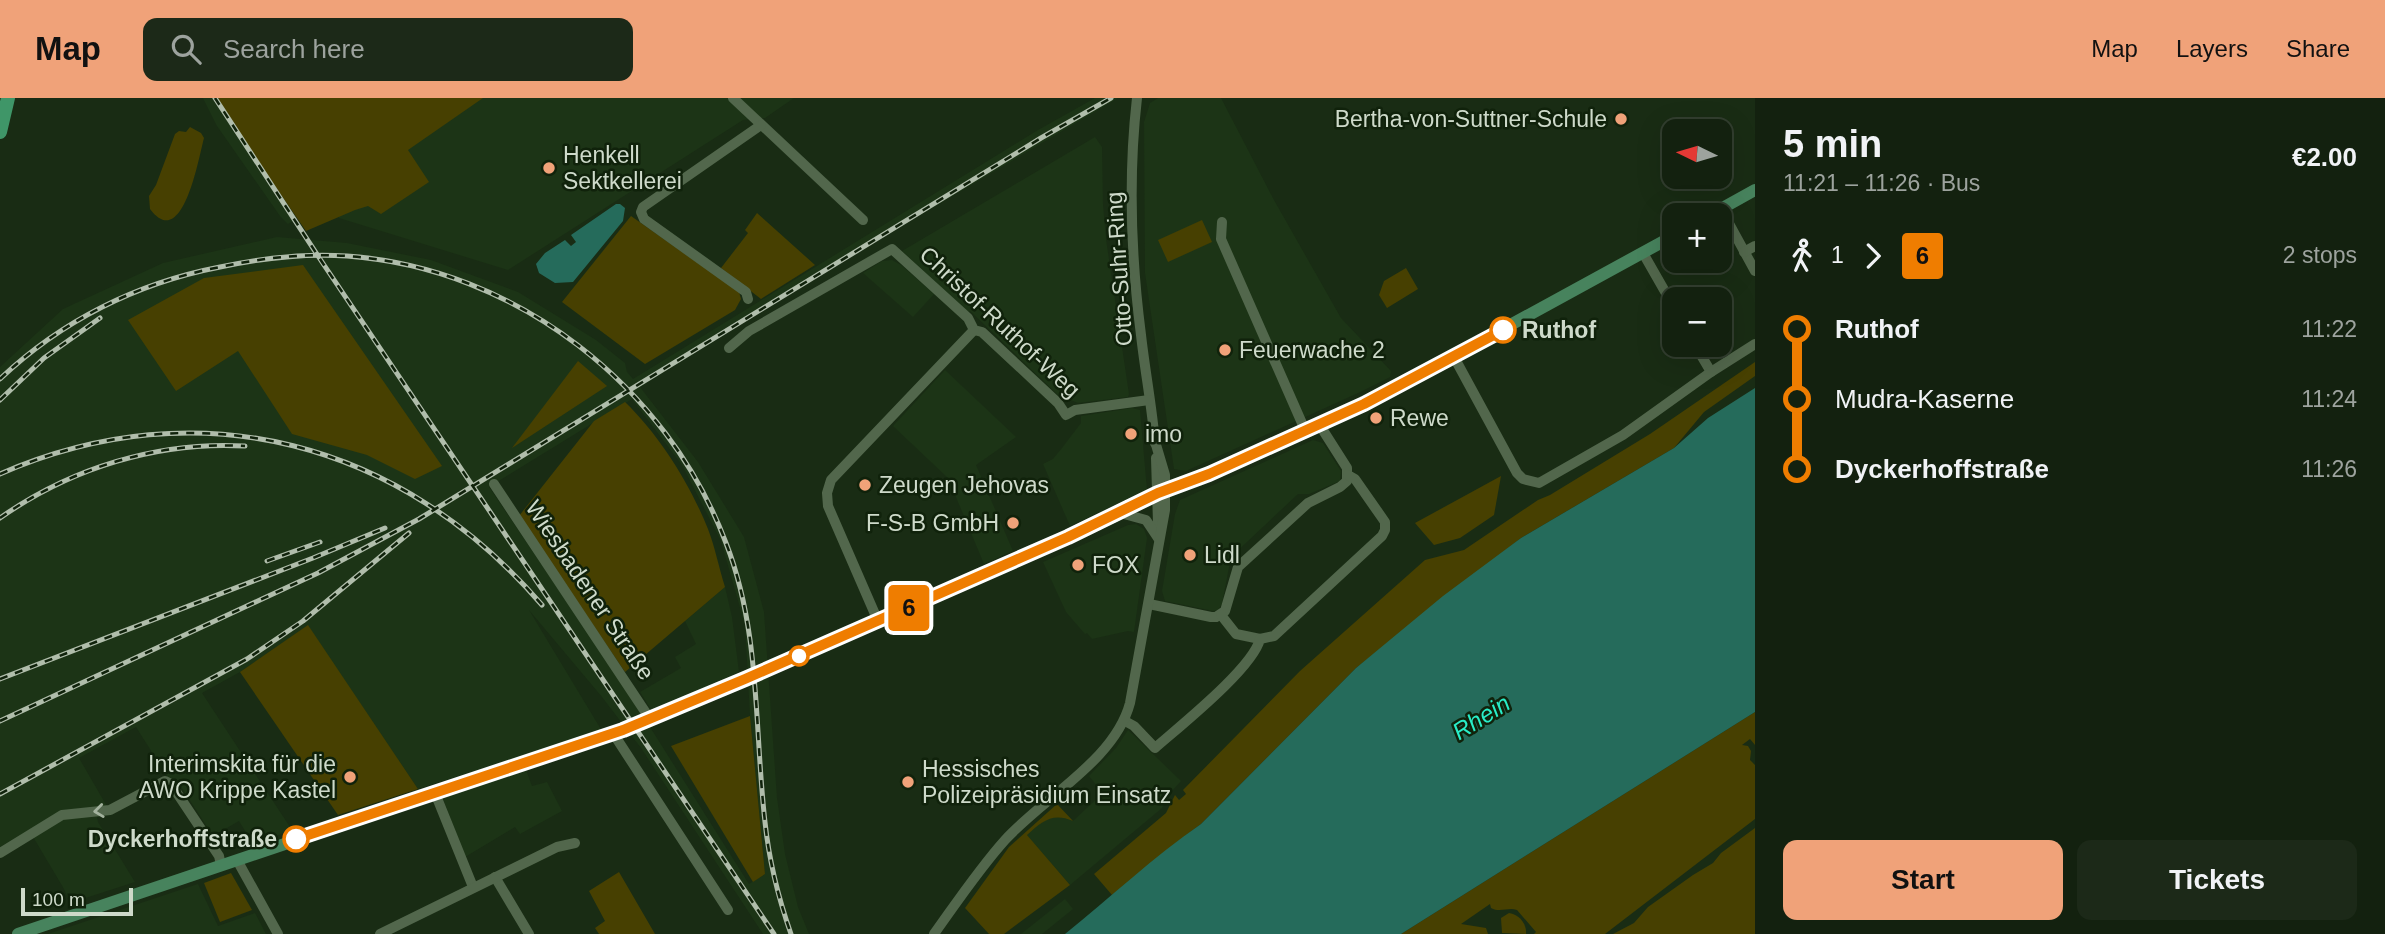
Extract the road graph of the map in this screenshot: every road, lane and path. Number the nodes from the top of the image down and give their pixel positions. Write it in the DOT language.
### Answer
graph roads {
  1 [pos="8,98"];
  2 [pos="733,98"];
  3 [pos="1137,98"];
  4 [pos="761,125"];
  5 [pos="0,132"];
  6 [pos="1755,190"];
  7 [pos="1731,203"];
  8 [pos="863,220"];
  9 [pos="1222,222"];
  10 [pos="1732,235"];
  11 [pos="1662,242"];
  12 [pos="1755,246"];
  13 [pos="1744,251"];
  14 [pos="1643,253"];
  15 [pos="1755,271"];
  16 [pos="1662,287"];
  17 [pos="748,299"];
  18 [pos="974,330"];
  19 [pos="1755,344"];
  20 [pos="729,348"];
  21 [pos="1454,357"];
  22 [pos="1702,357"];
  23 [pos="1710,372"];
  24 [pos="1149,400"];
  25 [pos="1319,424"];
  26 [pos="1305,430"];
  27 [pos="1154,438"];
  28 [pos="1163,468"];
  29 [pos="1209,474"];
  30 [pos="1348,475"];
  31 [pos="1190,481"];
  32 [pos="494,484"];
  33 [pos="1162,496"];
  34 [pos="1119,515"];
  35 [pos="1158,544"];
  36 [pos="1149,604"];
  37 [pos="1221,615"];
  38 [pos="878,621"];
  39 [pos="1260,639"];
  40 [pos="650,719"];
  41 [pos="1125,721"];
  42 [pos="618,732"];
  43 [pos="435,793"];
  44 [pos="575,843"];
  45 [pos="0,853"];
  46 [pos="237,860"];
  47 [pos="221,865"];
  48 [pos="495,877"];
  49 [pos="473,887"];
  50 [pos="728,910"];
  51 [pos="18,934"];
  52 [pos="278,934"];
  53 [pos="380,934"];
  54 [pos="529,934"];
  55 [pos="934,934"];
  1 -- 5 [label="highway"];
  2 -- 4 [label="street"];
  3 -- 24 [label="street, Otto-Suhr-Ring"];
  4 -- 8 [label="street"];
  4 -- 17 [label="street"];
  6 -- 7 [label="main road"];
  9 -- 26 [label="street"];
  10 -- 13 [label="street"];
  11 -- 14 [label="main road"];
  12 -- 13 [label="street"];
  13 -- 15 [label="street"];
  14 -- 16 [label="street"];
  14 -- 21 [label="main road"];
  18 -- 20 [label="street, Christof-Ruthof-Weg"];
  18 -- 24 [label="street, Christof-Ruthof-Weg"];
  18 -- 38 [label="street"];
  19 -- 23 [label="street"];
  21 -- 23 [label="street"];
  21 -- 25 [label="main road"];
  22 -- 23 [label="street"];
  24 -- 27 [label="street, Otto-Suhr-Ring"];
  25 -- 26 [label="main road"];
  25 -- 30 [label="street"];
  26 -- 29 [label="main road"];
  27 -- 28 [label="street, Otto-Suhr-Ring"];
  27 -- 33 [label="street, Otto-Suhr-Ring"];
  28 -- 31 [label="street"];
  28 -- 33 [label="street, Otto-Suhr-Ring"];
  29 -- 31 [label="main road"];
  29 -- 33 [label="main road"];
  30 -- 37 [label="street"];
  30 -- 39 [label="street"];
  31 -- 33 [label="main road"];
  32 -- 40 [label="street, Wiesbadener Straße"];
  33 -- 34 [label="main road"];
  33 -- 35 [label="street"];
  34 -- 35 [label="street"];
  34 -- 38 [label="main road"];
  35 -- 36 [label="street"];
  36 -- 37 [label="street"];
  36 -- 41 [label="street"];
  37 -- 39 [label="street"];
  38 -- 40 [label="main road"];
  39 -- 41 [label="street"];
  40 -- 42 [label="main road"];
  41 -- 55 [label="street"];
  42 -- 43 [label="main road"];
  42 -- 50 [label="street"];
  43 -- 46 [label="main road"];
  43 -- 49 [label="street"];
  44 -- 48 [label="street"];
  47 -- 45 [label="street, one-way"];
  46 -- 47 [label="main road"];
  46 -- 52 [label="street"];
  47 -- 51 [label="main road"];
  48 -- 49 [label="street"];
  48 -- 54 [label="street"];
  49 -- 53 [label="street"];
}
